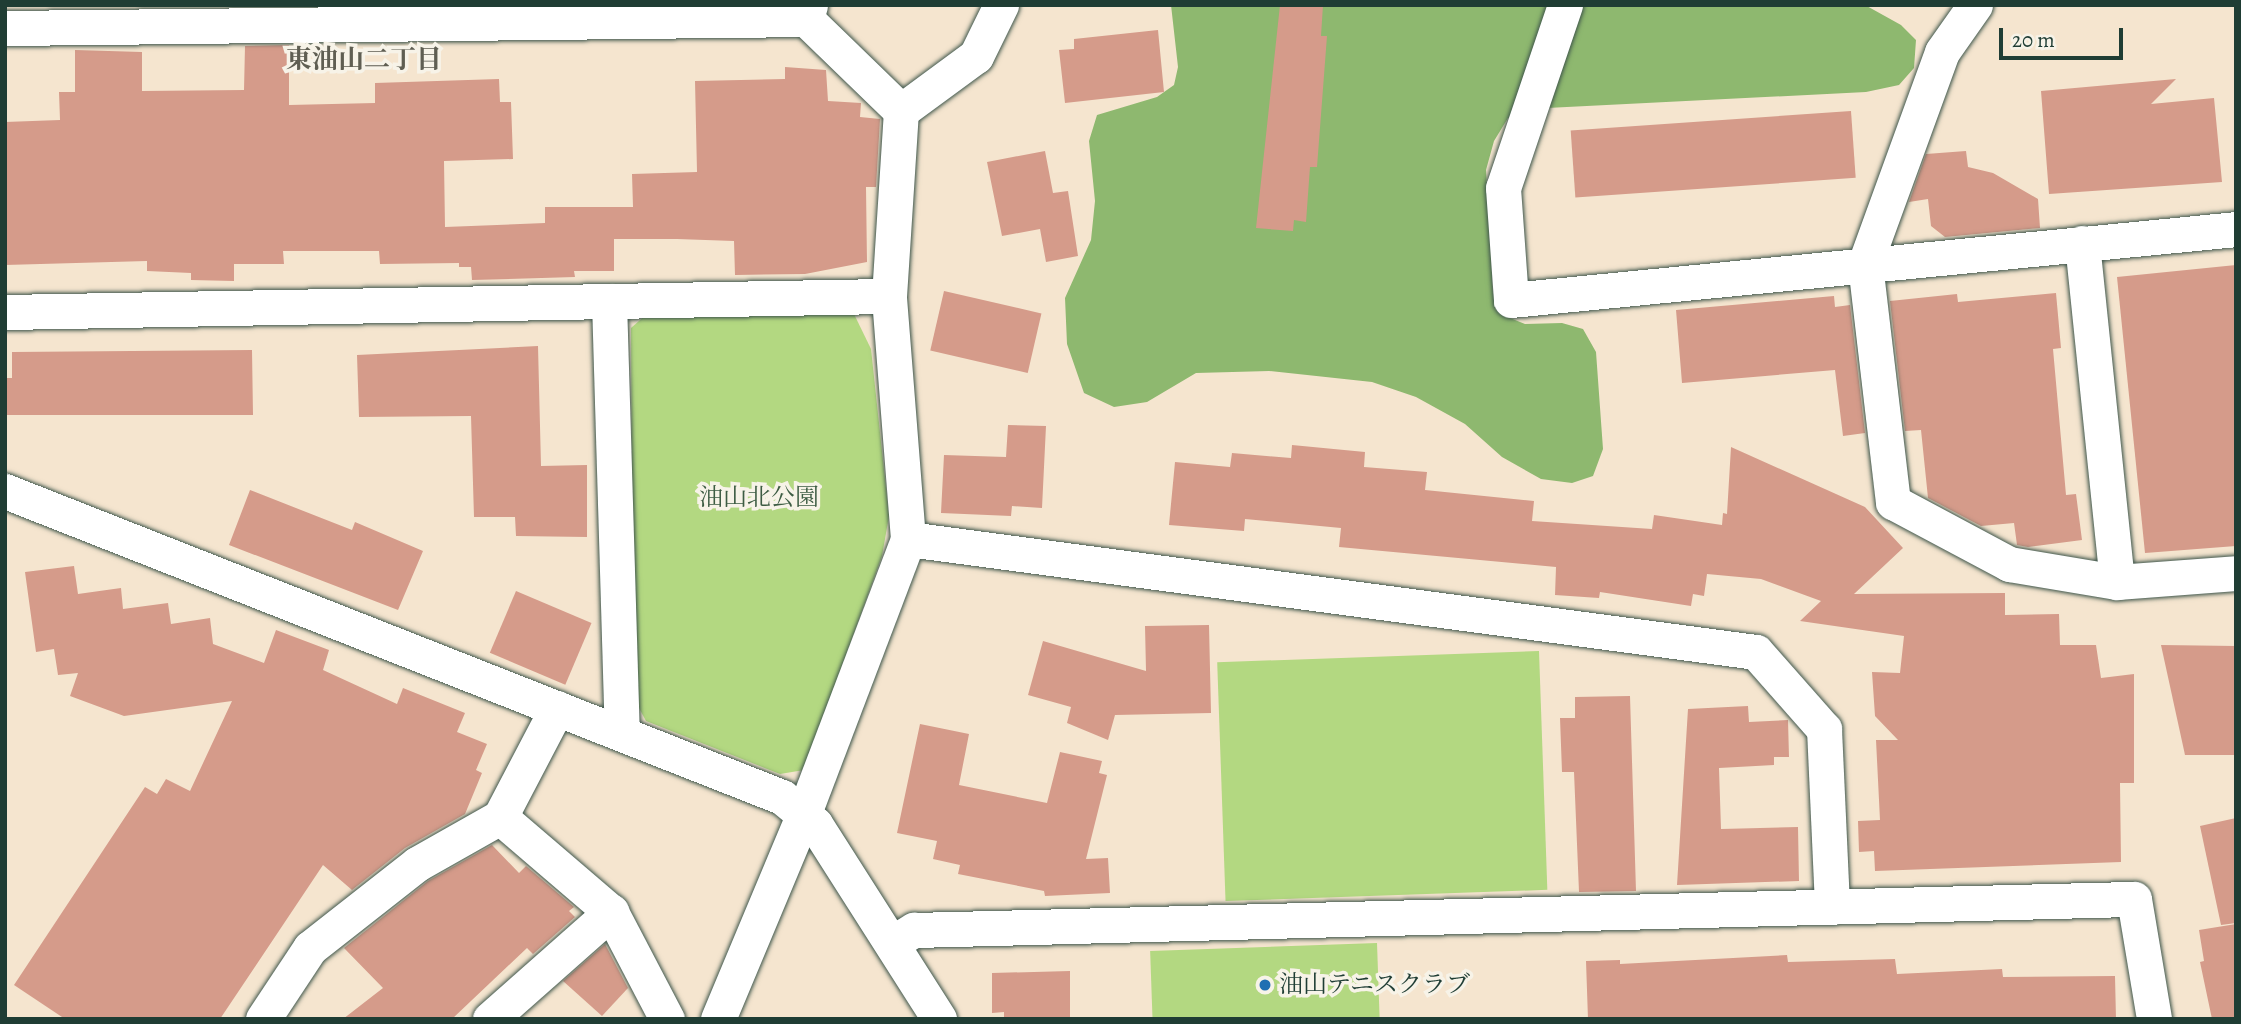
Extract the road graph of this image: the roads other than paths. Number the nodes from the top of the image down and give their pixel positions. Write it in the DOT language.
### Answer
graph roads {
  1 [pos="1001,5"];
  2 [pos="1565,5"];
  3 [pos="1975,5"];
  4 [pos="808,12"];
  5 [pos="5,28"];
  6 [pos="901,111"];
  7 [pos="2236,229"];
  8 [pos="2082,243"];
  9 [pos="1865,264"];
  10 [pos="889,296"];
  11 [pos="609,301"];
  12 [pos="5,312"];
  13 [pos="5,491"];
  14 [pos="908,539"];
  15 [pos="2236,573"];
  16 [pos="2117,582"];
  17 [pos="557,708"];
  18 [pos="622,732"];
  19 [pos="804,813"];
  20 [pos="500,817"];
  21 [pos="1832,907"];
  22 [pos="611,912"];
  23 [pos="892,943"];
  24 [pos="263,1019"];
  25 [pos="490,1019"];
  26 [pos="667,1019"];
  27 [pos="718,1019"];
  28 [pos="939,1019"];
  29 [pos="2154,1019"];
  1 -- 6 [label="street"];
  2 -- 9 [label="street"];
  3 -- 9 [label="street"];
  4 -- 5 [label="street"];
  4 -- 6 [label="street"];
  6 -- 10 [label="street"];
  7 -- 8 [label="street"];
  8 -- 9 [label="street"];
  8 -- 16 [label="street"];
  9 -- 16 [label="street"];
  10 -- 11 [label="street"];
  10 -- 14 [label="street"];
  11 -- 12 [label="street"];
  11 -- 18 [label="street"];
  13 -- 17 [label="street"];
  14 -- 19 [label="street"];
  14 -- 21 [label="street"];
  15 -- 16 [label="street"];
  17 -- 18 [label="street"];
  17 -- 20 [label="street"];
  18 -- 19 [label="street"];
  19 -- 23 [label="street"];
  19 -- 27 [label="street"];
  20 -- 22 [label="street"];
  20 -- 24 [label="street"];
  21 -- 23 [label="street"];
  21 -- 29 [label="street"];
  22 -- 25 [label="street"];
  22 -- 26 [label="street"];
  23 -- 28 [label="street"];
}
